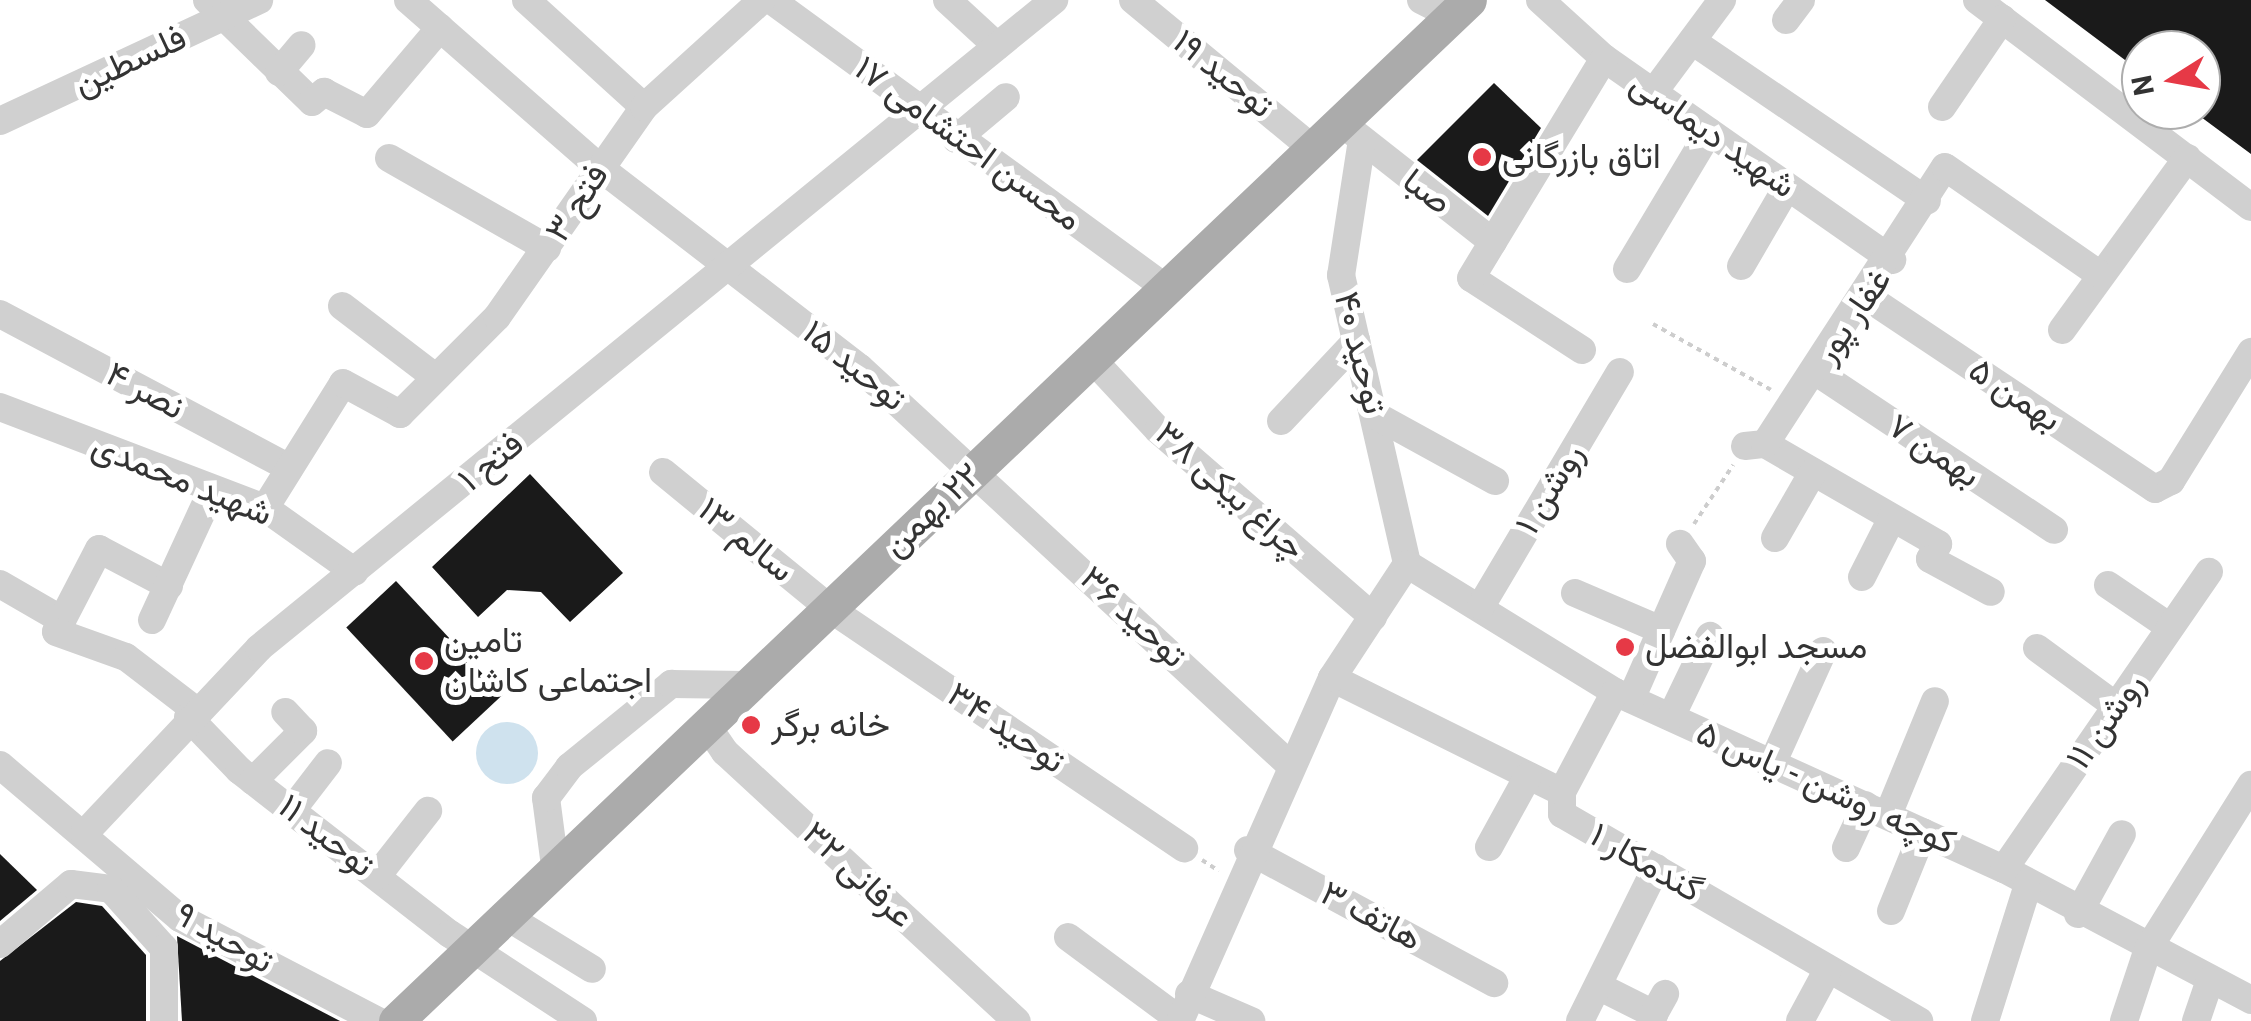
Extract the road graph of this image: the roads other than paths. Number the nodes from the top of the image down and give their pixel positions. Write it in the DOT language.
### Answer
graph roads {
  1 [pos="259,0"];
  2 [pos="408,0"];
  3 [pos="526,0"];
  4 [pos="762,0"];
  5 [pos="771,0"];
  6 [pos="947,0"];
  7 [pos="1054,0"];
  8 [pos="1133,0"];
  9 [pos="1421,0"];
  10 [pos="1540,0"];
  11 [pos="1722,0"];
  12 [pos="1977,0"];
  13 [pos="1461,8"];
  14 [pos="215,9"];
  15 [pos="2002,19"];
  16 [pos="440,28"];
  17 [pos="1692,40"];
  18 [pos="302,46"];
  19 [pos="997,46"];
  20 [pos="1604,58"];
  21 [pos="279,72"];
  22 [pos="1653,93"];
  23 [pos="1006,96"];
  24 [pos="644,107"];
  25 [pos="1942,107"];
  26 [pos="920,114"];
  27 [pos="0,121"];
  28 [pos="1352,131"];
  29 [pos="1709,132"];
  30 [pos="956,138"];
  31 [pos="1313,148"];
  32 [pos="390,158"];
  33 [pos="2187,158"];
  34 [pos="599,167"];
  35 [pos="1787,188"];
  36 [pos="1927,201"];
  37 [pos="2251,207"];
  38 [pos="1493,242"];
  39 [pos="548,248"];
  40 [pos="1892,260"];
  41 [pos="1740,266"];
  42 [pos="730,267"];
  43 [pos="1627,269"];
  44 [pos="2099,274"];
  45 [pos="1165,287"];
  46 [pos="1867,297"];
  47 [pos="342,306"];
  48 [pos="0,314"];
  49 [pos="2062,330"];
  50 [pos="1356,340"];
  51 [pos="1582,350"];
  52 [pos="2251,352"];
  53 [pos="1092,359"];
  54 [pos="1620,372"];
  55 [pos="1815,372"];
  56 [pos="434,376"];
  57 [pos="0,407"];
  58 [pos="1375,415"];
  59 [pos="1281,421"];
  60 [pos="290,468"];
  61 [pos="976,469"];
  62 [pos="663,472"];
  63 [pos="1813,472"];
  64 [pos="1496,481"];
  65 [pos="212,490"];
  66 [pos="265,508"];
  67 [pos="1892,518"];
  68 [pos="2054,530"];
  69 [pos="1775,538"];
  70 [pos="1686,553"];
  71 [pos="1407,564"];
  72 [pos="355,572"];
  73 [pos="2208,572"];
  74 [pos="1862,577"];
  75 [pos="0,584"];
  76 [pos="2108,585"];
  77 [pos="168,586"];
  78 [pos="1575,592"];
  79 [pos="1990,592"];
  80 [pos="1481,606"];
  81 [pos="829,608"];
  82 [pos="1373,617"];
  83 [pos="62,620"];
  84 [pos="152,620"];
  85 [pos="2170,628"];
  86 [pos="1661,630"];
  87 [pos="1710,636"];
  88 [pos="2037,648"];
  89 [pos="1823,650"];
  90 [pos="1332,678"];
  91 [pos="746,685"];
  92 [pos="1623,695"];
  93 [pos="1935,701"];
  94 [pos="2116,706"];
  95 [pos="285,712"];
  96 [pos="191,714"];
  97 [pos="1671,718"];
  98 [pos="706,724"];
  99 [pos="328,763"];
  100 [pos="1772,764"];
  101 [pos="0,765"];
  102 [pos="1290,765"];
  103 [pos="1528,776"];
  104 [pos="253,781"];
  105 [pos="2251,786"];
  106 [pos="1562,792"];
  107 [pos="292,810"];
  108 [pos="1877,810"];
  109 [pos="428,812"];
  110 [pos="1923,832"];
  111 [pos="84,834"];
  112 [pos="2122,834"];
  113 [pos="1489,847"];
  114 [pos="1184,848"];
  115 [pos="1846,848"];
  116 [pos="1248,850"];
  117 [pos="555,866"];
  118 [pos="1656,868"];
  119 [pos="2004,869"];
  120 [pos="377,876"];
  121 [pos="2028,888"];
  122 [pos="1890,910"];
  123 [pos="2078,914"];
  124 [pos="504,915"];
  125 [pos="1068,937"];
  126 [pos="0,944"];
  127 [pos="470,948"];
  128 [pos="2148,949"];
  129 [pos="592,968"];
  130 [pos="1828,968"];
  131 [pos="2210,980"];
  132 [pos="1494,982"];
  133 [pos="1598,986"];
  134 [pos="1665,994"];
  135 [pos="2251,1000"];
  136 [pos="1183,1011"];
  137 [pos="1878,1011"];
  138 [pos="164,1021"];
  139 [pos="378,1021"];
  140 [pos="396,1021"];
  141 [pos="583,1021"];
  142 [pos="1017,1021"];
  143 [pos="1251,1021"];
  144 [pos="1580,1021"];
  145 [pos="1800,1021"];
  146 [pos="1919,1021"];
  147 [pos="1984,1021"];
  148 [pos="2124,1021"];
  149 [pos="2196,1021"];
  1 -- 14 [label="street, فلسطین"];
  2 -- 16 [label="street, توحید ۱۵"];
  3 -- 24 [label="street"];
  4 -- 24 [label="street, فتح ۳"];
  5 -- 26 [label="street, محسن احتشامی ۱۷"];
  6 -- 19 [label="street"];
  7 -- 19 [label="street, فتح ۱"];
  8 -- 31 [label="street, توحید ۱۹"];
  9 -- 13 [label="street"];
  10 -- 20 [label="street, شهید دیماسی"];
  11 -- 17 [label="street"];
  12 -- 15 [label="street"];
  13 -- 28 [label="main road, ٢٢ بهمن"];
  14 -- 21 [label="street"];
  14 -- 27 [label="street, فلسطین"];
  15 -- 25 [label="street"];
  15 -- 33 [label="street"];
  16 -- 21 [label="street"];
  16 -- 34 [label="street, توحید ۱۵"];
  17 -- 22 [label="street"];
  17 -- 36 [label="street"];
  18 -- 21 [label="street"];
  19 -- 26 [label="street, فتح ۱"];
  20 -- 22 [label="street, شهید دیماسی"];
  20 -- 38 [label="street"];
  22 -- 29 [label="street, شهید دیماسی"];
  23 -- 30 [label="street"];
  24 -- 34 [label="street, فتح ۳"];
  26 -- 30 [label="street, محسن احتشامی ۱۷"];
  26 -- 42 [label="street, فتح ۱"];
  28 -- 31 [label="main road, ٢٢ بهمن"];
  28 -- 38 [label="street, صبا"];
  28 -- 50 [label="street, توحید ۴۰"];
  29 -- 35 [label="street, شهید دیماسی"];
  29 -- 43 [label="street"];
  30 -- 45 [label="street, محسن احتشامی ۱۷"];
  31 -- 45 [label="main road, ٢٢ بهمن"];
  32 -- 39 [label="street"];
  33 -- 37 [label="street"];
  33 -- 44 [label="street"];
  34 -- 39 [label="street, فتح ۳"];
  34 -- 42 [label="street, توحید ۱۵"];
  35 -- 40 [label="street, شهید دیماسی"];
  35 -- 41 [label="street"];
  36 -- 40 [label="street, غفار پور"];
  36 -- 44 [label="street, غفار پور"];
  38 -- 51 [label="street"];
  39 -- 56 [label="street, فتح ۳"];
  40 -- 46 [label="street, غفار پور"];
  42 -- 61 [label="street, توحید ۱۵"];
  42 -- 72 [label="street, فتح ۱"];
  44 -- 49 [label="street"];
  45 -- 53 [label="main road, ٢٢ بهمن"];
  46 -- 52 [label="street, بهمن ۵"];
  46 -- 55 [label="street, غفار پور"];
  47 -- 56 [label="street"];
  48 -- 60 [label="street, نصر ۴"];
  50 -- 58 [label="street, توحید ۴۰"];
  50 -- 59 [label="street"];
  53 -- 61 [label="main road, ٢٢ بهمن"];
  53 -- 82 [label="street, چراغ بیکی ۳۸"];
  54 -- 80 [label="street, روشن ۱"];
  55 -- 63 [label="street, غفار پور"];
  55 -- 68 [label="street, بهمن ۷"];
  56 -- 60 [label="street, فتح ۳"];
  57 -- 65 [label="street, شهید محمدی"];
  58 -- 64 [label="street"];
  58 -- 71 [label="street, توحید ۴۰"];
  60 -- 66 [label="street"];
  61 -- 81 [label="main road, ٢٢ بهمن"];
  61 -- 102 [label="street, توحید ۳۶"];
  62 -- 81 [label="street, سالم ۱۳"];
  63 -- 67 [label="street"];
  63 -- 69 [label="street"];
  65 -- 66 [label="street, شهید محمدی"];
  65 -- 77 [label="street"];
  66 -- 72 [label="street, شهید محمدی"];
  67 -- 74 [label="street"];
  67 -- 79 [label="street"];
  70 -- 86 [label="street"];
  71 -- 80 [label="street, کوچه روشن - یاس ۵"];
  71 -- 82 [label="street"];
  72 -- 96 [label="street, فتح ۱"];
  73 -- 85 [label="street, روشن ۱۱"];
  75 -- 83 [label="street"];
  76 -- 85 [label="street"];
  77 -- 83 [label="street"];
  77 -- 84 [label="street"];
  78 -- 86 [label="street"];
  80 -- 92 [label="street, کوچه روشن - یاس ۵"];
  81 -- 91 [label="main road, ٢٢ بهمن"];
  81 -- 114 [label="street, توحید ۳۴"];
  82 -- 90 [label="street"];
  83 -- 96 [label="street, توحید ۱۱"];
  85 -- 94 [label="street, روشن ۱۱"];
  86 -- 92 [label="street"];
  87 -- 97 [label="street"];
  88 -- 94 [label="street"];
  89 -- 100 [label="street"];
  90 -- 102 [label="street"];
  90 -- 103 [label="street, گندمکار ۱"];
  91 -- 98 [label="main road, ٢٢ بهمن"];
  91 -- 117 [label="street"];
  92 -- 97 [label="street, کوچه روشن - یاس ۵"];
  92 -- 106 [label="street"];
  93 -- 108 [label="street"];
  94 -- 119 [label="street, روشن ۱۱"];
  95 -- 104 [label="street"];
  96 -- 104 [label="street, توحید ۱۱"];
  96 -- 111 [label="street, فتح ۱"];
  97 -- 100 [label="street, کوچه روشن - یاس ۵"];
  98 -- 117 [label="main road, ٢٢ بهمن"];
  98 -- 142 [label="street, عرفانی ۳۲"];
  99 -- 107 [label="street"];
  100 -- 108 [label="street, کوچه روشن - یاس ۵"];
  101 -- 111 [label="street, توحید ۹"];
  102 -- 116 [label="street"];
  103 -- 106 [label="street, گندمکار ۱"];
  103 -- 113 [label="street"];
  104 -- 107 [label="street, توحید ۱۱"];
  105 -- 128 [label="street"];
  106 -- 118 [label="street, گندمکار ۱"];
  107 -- 120 [label="street, توحید ۱۱"];
  108 -- 110 [label="street, کوچه روشن - یاس ۵"];
  108 -- 115 [label="street"];
  109 -- 120 [label="street"];
  110 -- 119 [label="street, کوچه روشن - یاس ۵"];
  110 -- 122 [label="street"];
  111 -- 139 [label="street, توحید ۹"];
  112 -- 123 [label="street"];
  116 -- 132 [label="street, هاتف ۳"];
  116 -- 136 [label="street"];
  117 -- 124 [label="main road, ٢٢ بهمن"];
  118 -- 130 [label="street, گندمکار ۱"];
  118 -- 133 [label="street"];
  119 -- 121 [label="street, کوچه روشن - یاس ۵"];
  120 -- 127 [label="street, توحید ۱۱"];
  121 -- 123 [label="street, کوچه روشن - یاس ۵"];
  121 -- 147 [label="street"];
  123 -- 128 [label="street, کوچه روشن - یاس ۵"];
  124 -- 127 [label="main road, ٢٢ بهمن"];
  124 -- 129 [label="street"];
  125 -- 136 [label="street"];
  126 -- 138 [label="street"];
  127 -- 140 [label="main road, ٢٢ بهمن"];
  127 -- 141 [label="street, توحید ۱۱"];
  128 -- 131 [label="street, کوچه روشن - یاس ۵"];
  128 -- 148 [label="street"];
  130 -- 137 [label="street, گندمکار ۱"];
  130 -- 145 [label="street"];
  131 -- 135 [label="street, کوچه روشن - یاس ۵"];
  131 -- 149 [label="street"];
  133 -- 134 [label="street"];
  133 -- 144 [label="street"];
  136 -- 143 [label="street"];
  137 -- 146 [label="street, گندمکار ۱"];
}
